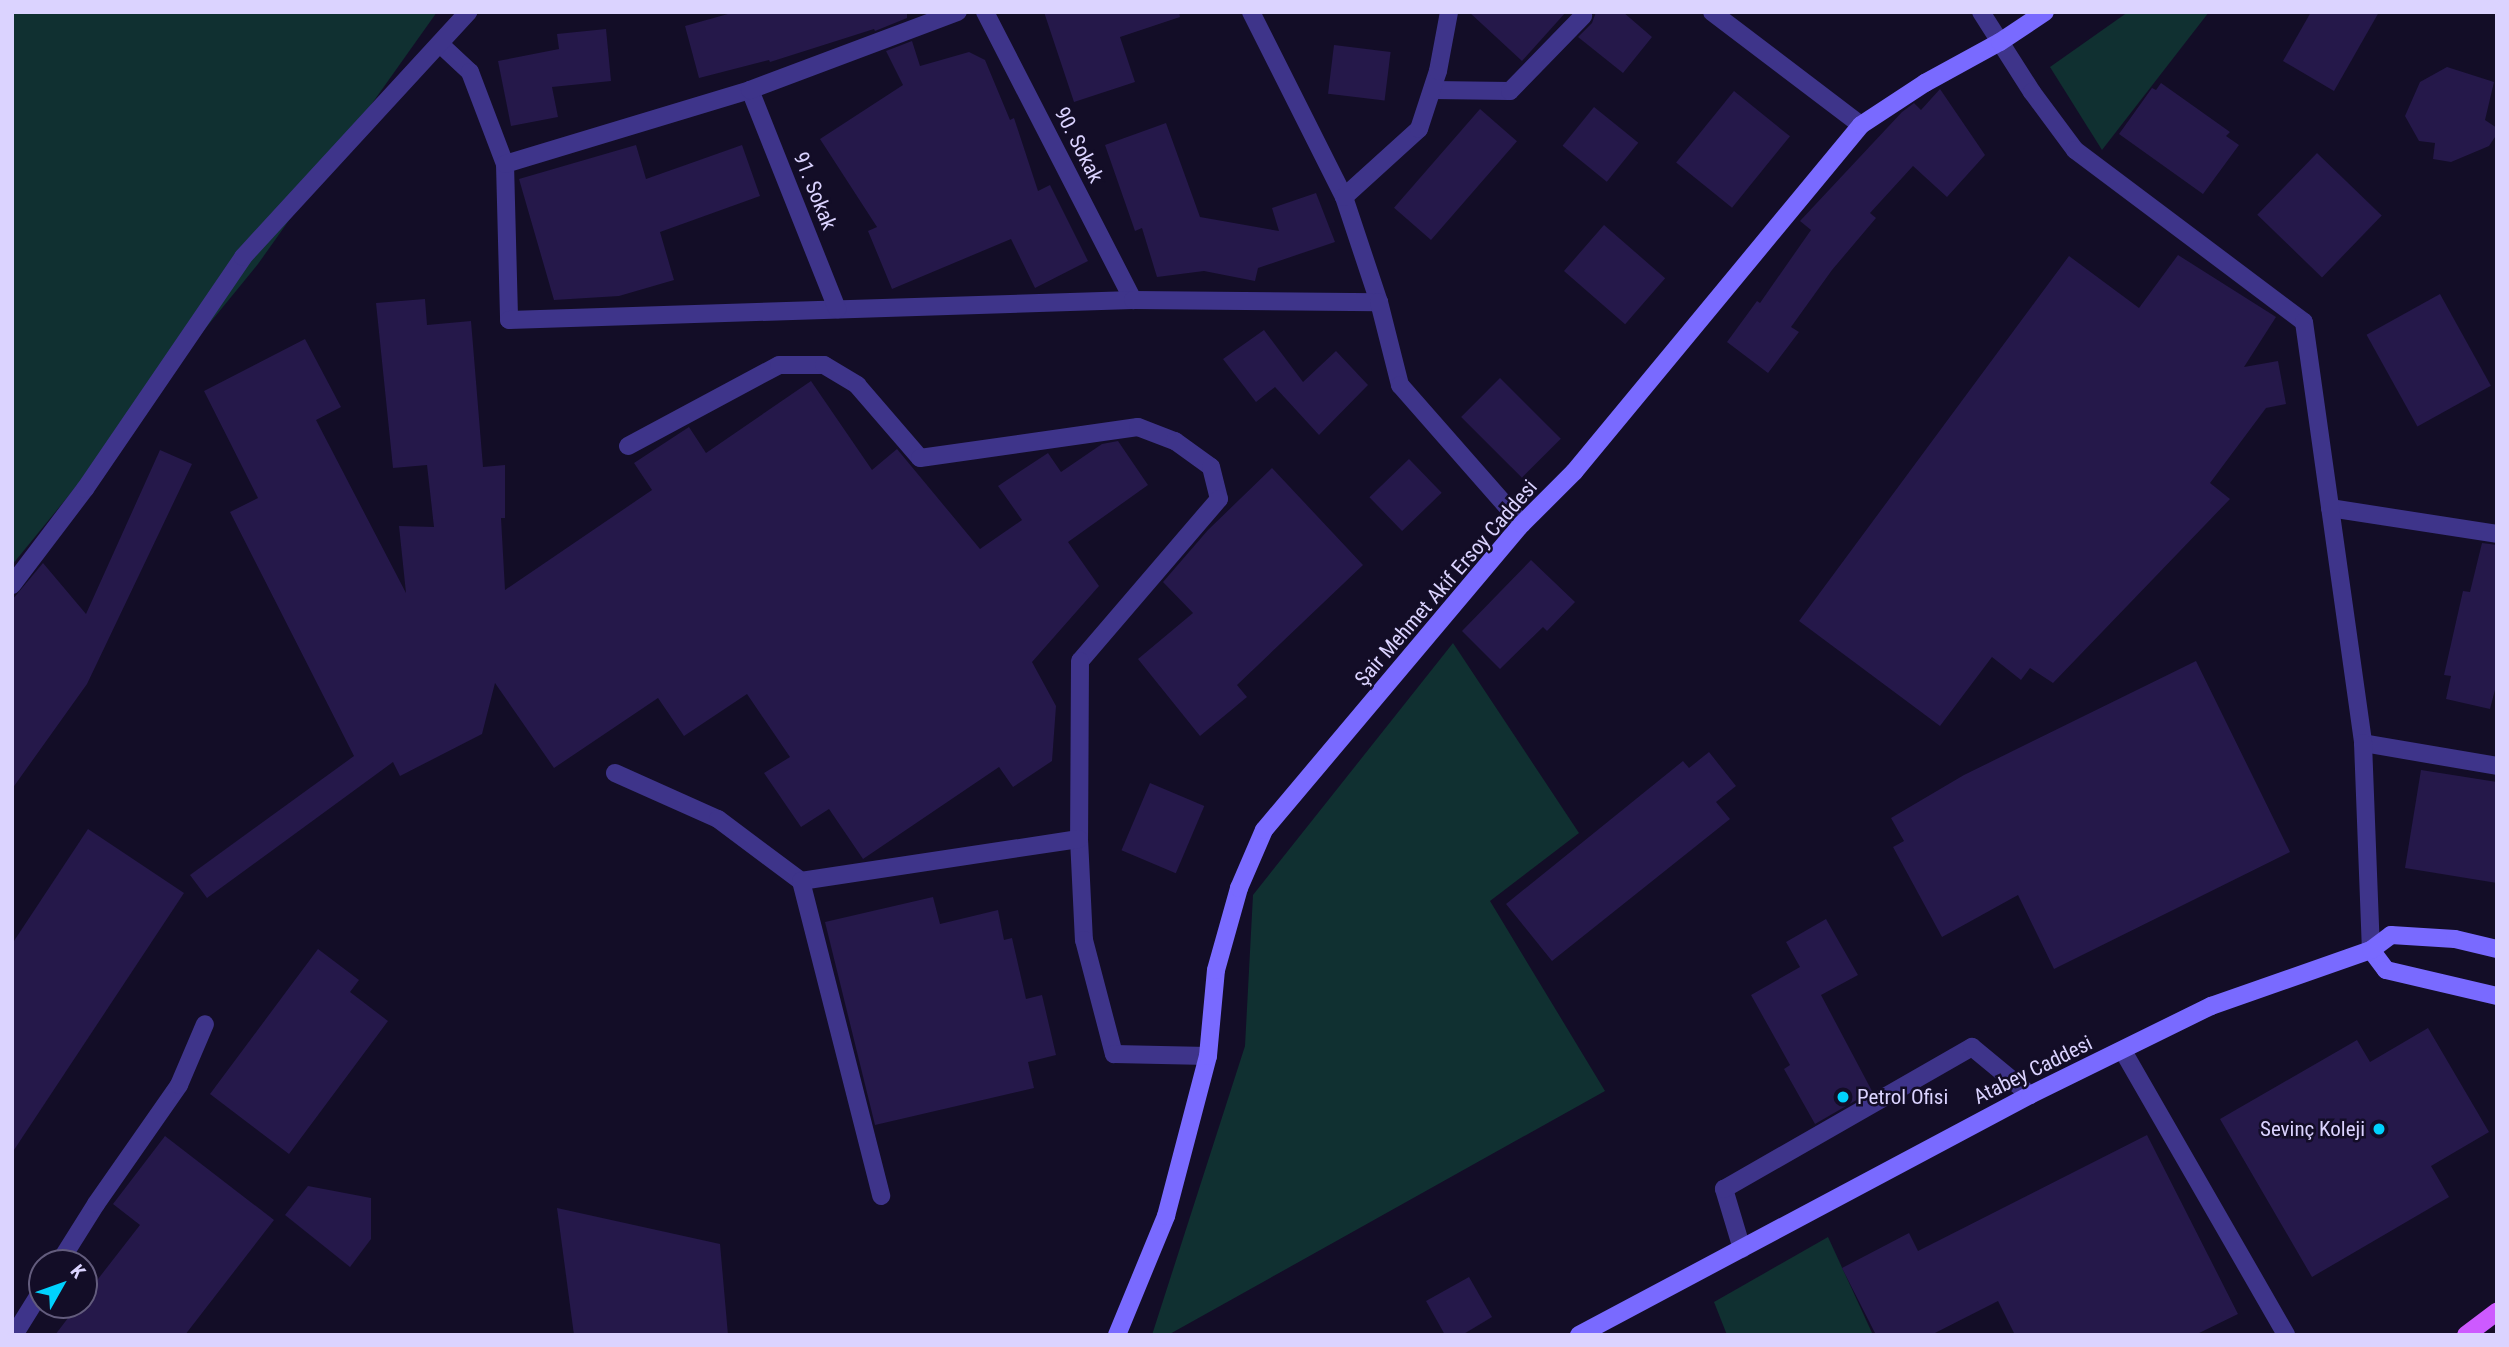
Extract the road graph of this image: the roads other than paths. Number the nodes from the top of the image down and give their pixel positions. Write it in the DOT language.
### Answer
graph roads {
  1 [pos="468,12"];
  2 [pos="958,12"];
  3 [pos="985,12"];
  4 [pos="1251,12"];
  5 [pos="1448,12"];
  6 [pos="1712,12"];
  7 [pos="1981,12"];
  8 [pos="2045,12"];
  9 [pos="1583,16"];
  10 [pos="2000,42"];
  11 [pos="440,44"];
  12 [pos="750,90"];
  13 [pos="1433,90"];
  14 [pos="1861,125"];
  15 [pos="505,164"];
  16 [pos="1344,197"];
  17 [pos="1133,300"];
  18 [pos="1379,302"];
  19 [pos="837,309"];
  20 [pos="628,446"];
  21 [pos="2330,508"];
  22 [pos="1522,524"];
  23 [pos="2497,534"];
  24 [pos="12,585"];
  25 [pos="2363,743"];
  26 [pos="2497,766"];
  27 [pos="615,773"];
  28 [pos="1079,839"];
  29 [pos="801,881"];
  30 [pos="2497,949"];
  31 [pos="2371,950"];
  32 [pos="2497,996"];
  33 [pos="205,1024"];
  34 [pos="2123,1051"];
  35 [pos="1208,1056"];
  36 [pos="2030,1095"];
  37 [pos="881,1196"];
  38 [pos="68,1249"];
  39 [pos="1742,1249"];
  40 [pos="28,1312"];
  41 [pos="2497,1312"];
  42 [pos="14,1335"];
  43 [pos="1117,1335"];
  44 [pos="1579,1335"];
  45 [pos="2286,1335"];
  46 [pos="2466,1335"];
  1 -- 11 [label="street"];
  2 -- 12 [label="street"];
  3 -- 17 [label="street, 90. Sokak"];
  4 -- 16 [label="street"];
  5 -- 13 [label="street"];
  6 -- 14 [label="street"];
  7 -- 10 [label="street"];
  8 -- 10 [label="street, Şair Mehmet Akif Ersoy Caddesi"];
  9 -- 13 [label="street"];
  10 -- 14 [label="street, Şair Mehmet Akif Ersoy Caddesi"];
  10 -- 21 [label="street"];
  11 -- 15 [label="street"];
  11 -- 24 [label="street"];
  12 -- 15 [label="street"];
  12 -- 19 [label="street, 91. Sokak"];
  13 -- 16 [label="street"];
  14 -- 22 [label="street, Şair Mehmet Akif Ersoy Caddesi"];
  15 -- 19 [label="street"];
  16 -- 18 [label="street"];
  17 -- 18 [label="street"];
  17 -- 19 [label="street"];
  18 -- 22 [label="street"];
  20 -- 28 [label="street"];
  21 -- 23 [label="street"];
  21 -- 25 [label="street"];
  22 -- 35 [label="street, Şair Mehmet Akif Ersoy Caddesi"];
  25 -- 26 [label="street"];
  25 -- 31 [label="street"];
  27 -- 29 [label="street"];
  28 -- 29 [label="street"];
  28 -- 35 [label="street"];
  29 -- 37 [label="street"];
  30 -- 31 [label="street, Atabey Caddesi"];
  31 -- 32 [label="street"];
  31 -- 34 [label="street, Atabey Caddesi"];
  33 -- 38 [label="street"];
  34 -- 36 [label="street, Atabey Caddesi"];
  34 -- 45 [label="street"];
  35 -- 43 [label="street, Şair Mehmet Akif Ersoy Caddesi"];
  36 -- 39 [label="street, Atabey Caddesi"];
  36 -- 39 [label="street"];
  39 -- 44 [label="street, Atabey Caddesi"];
  40 -- 42 [label="street"];
  41 -- 46 [label="main road"];
}
